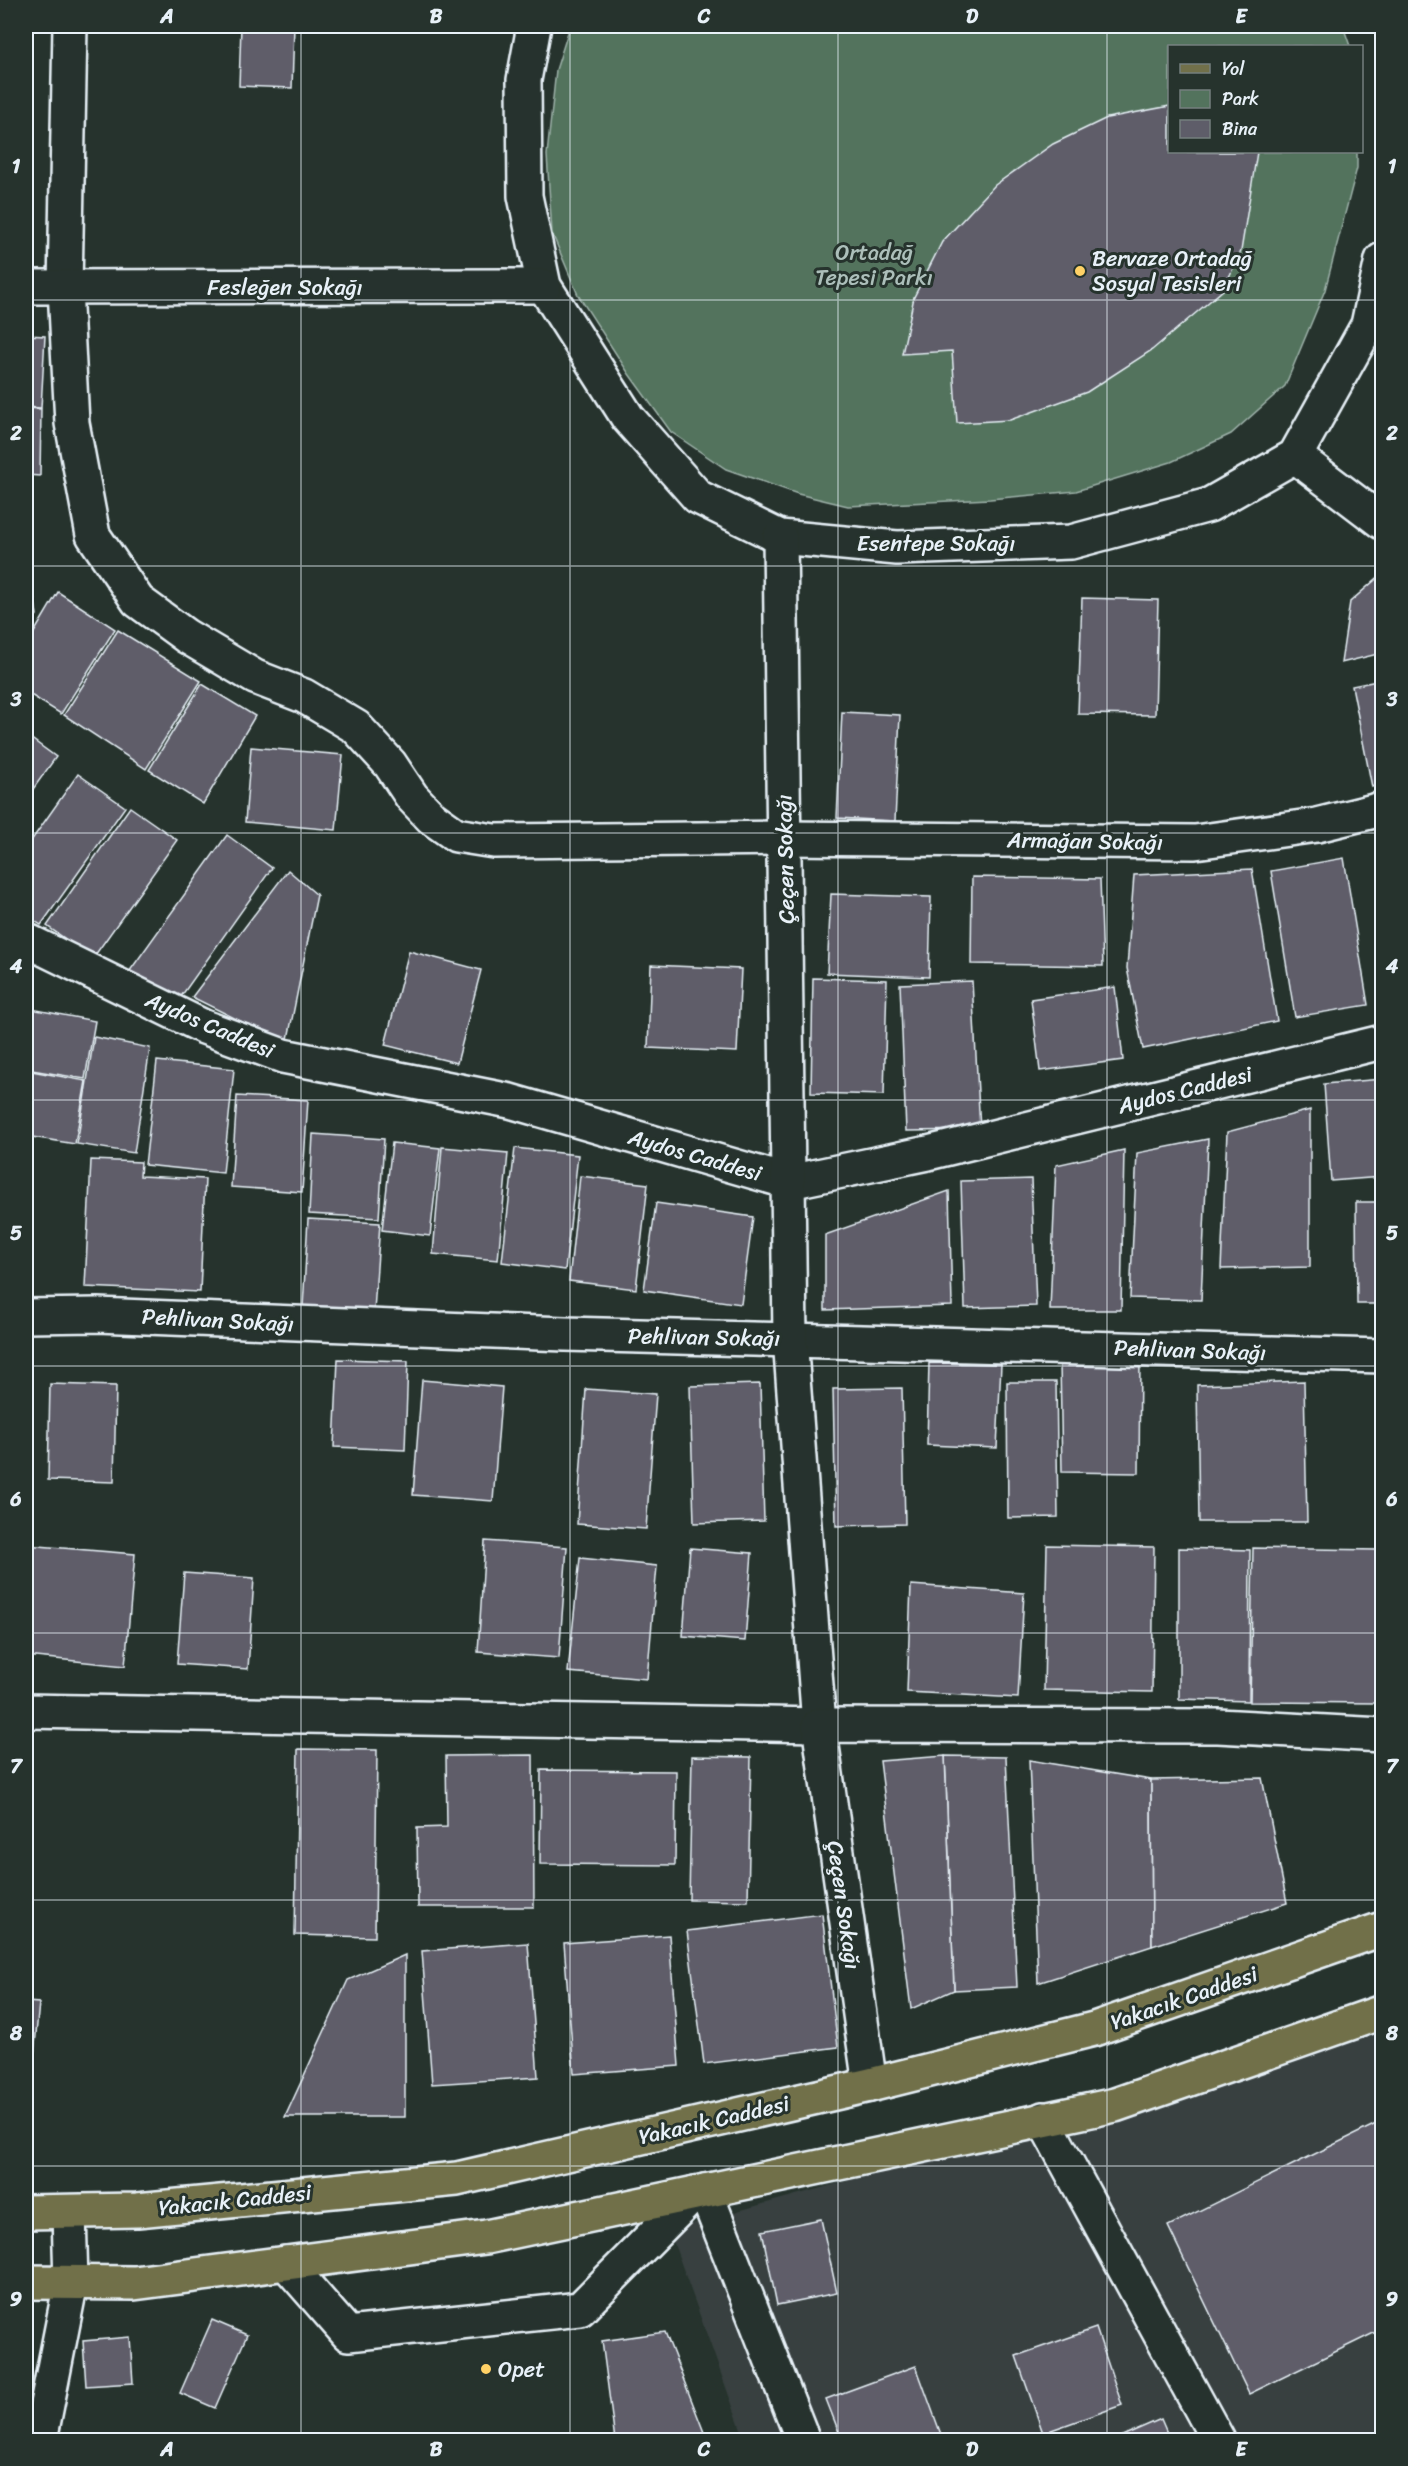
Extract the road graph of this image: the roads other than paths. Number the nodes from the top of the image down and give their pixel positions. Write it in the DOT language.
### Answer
graph roads {
  1 [pos="70,26"];
  2 [pos="534,26"];
  3 [pos="1383,260"];
  4 [pos="544,286"];
  5 [pos="26,287"];
  6 [pos="65,288"];
  7 [pos="1295,456"];
  8 [pos="1383,522"];
  9 [pos="780,537"];
  10 [pos="1383,809"];
  11 [pos="784,838"];
  12 [pos="26,940"];
  13 [pos="1383,1042"];
  14 [pos="789,1182"];
  15 [pos="26,1316"];
  16 [pos="789,1338"];
  17 [pos="1383,1356"];
  18 [pos="26,1711"];
  19 [pos="819,1725"];
  20 [pos="1383,1736"];
  21 [pos="1383,1929"];
  22 [pos="1383,2012"];
  23 [pos="870,2085"];
  24 [pos="1043,2119"];
  25 [pos="700,2192"];
  26 [pos="26,2212"];
  27 [pos="69,2213"];
  28 [pos="286,2263"];
  29 [pos="26,2282"];
  30 [pos="71,2283"];
  31 [pos="39,2440"];
  32 [pos="803,2440"];
  33 [pos="1218,2440"];
  1 -- 6 [label="street, Armağan Sokağı"];
  2 -- 4 [label="street, Esentepe Sokağı"];
  3 -- 7 [label="street"];
  4 -- 6 [label="street, Fesleğen Sokağı"];
  4 -- 9 [label="street, Esentepe Sokağı"];
  5 -- 6 [label="street, Fesleğen Sokağı"];
  6 -- 11 [label="street, Armağan Sokağı"];
  7 -- 8 [label="street"];
  7 -- 9 [label="street, Esentepe Sokağı"];
  9 -- 11 [label="street, Çeçen Sokağı"];
  10 -- 11 [label="street, Armağan Sokağı"];
  11 -- 14 [label="street, Çeçen Sokağı"];
  12 -- 14 [label="street, Aydos Caddesi"];
  13 -- 14 [label="street, Aydos Caddesi"];
  14 -- 16 [label="street, Çeçen Sokağı"];
  15 -- 16 [label="street, Pehlivan Sokağı"];
  16 -- 17 [label="street, Pehlivan Sokağı"];
  16 -- 19 [label="street, Çeçen Sokağı"];
  18 -- 19 [label="street"];
  19 -- 20 [label="street"];
  19 -- 23 [label="street, Çeçen Sokağı"];
  21 -- 23 [label="main road, Yakacık Caddesi"];
  22 -- 24 [label="main road"];
  23 -- 27 [label="main road, Yakacık Caddesi"];
  24 -- 25 [label="main road"];
  24 -- 33 [label="street"];
  25 -- 28 [label="main road"];
  25 -- 28 [label="street"];
  25 -- 32 [label="street"];
  26 -- 27 [label="main road, Yakacık Caddesi"];
  27 -- 30 [label="street"];
  28 -- 30 [label="main road"];
  29 -- 30 [label="main road"];
  30 -- 31 [label="street"];
}
